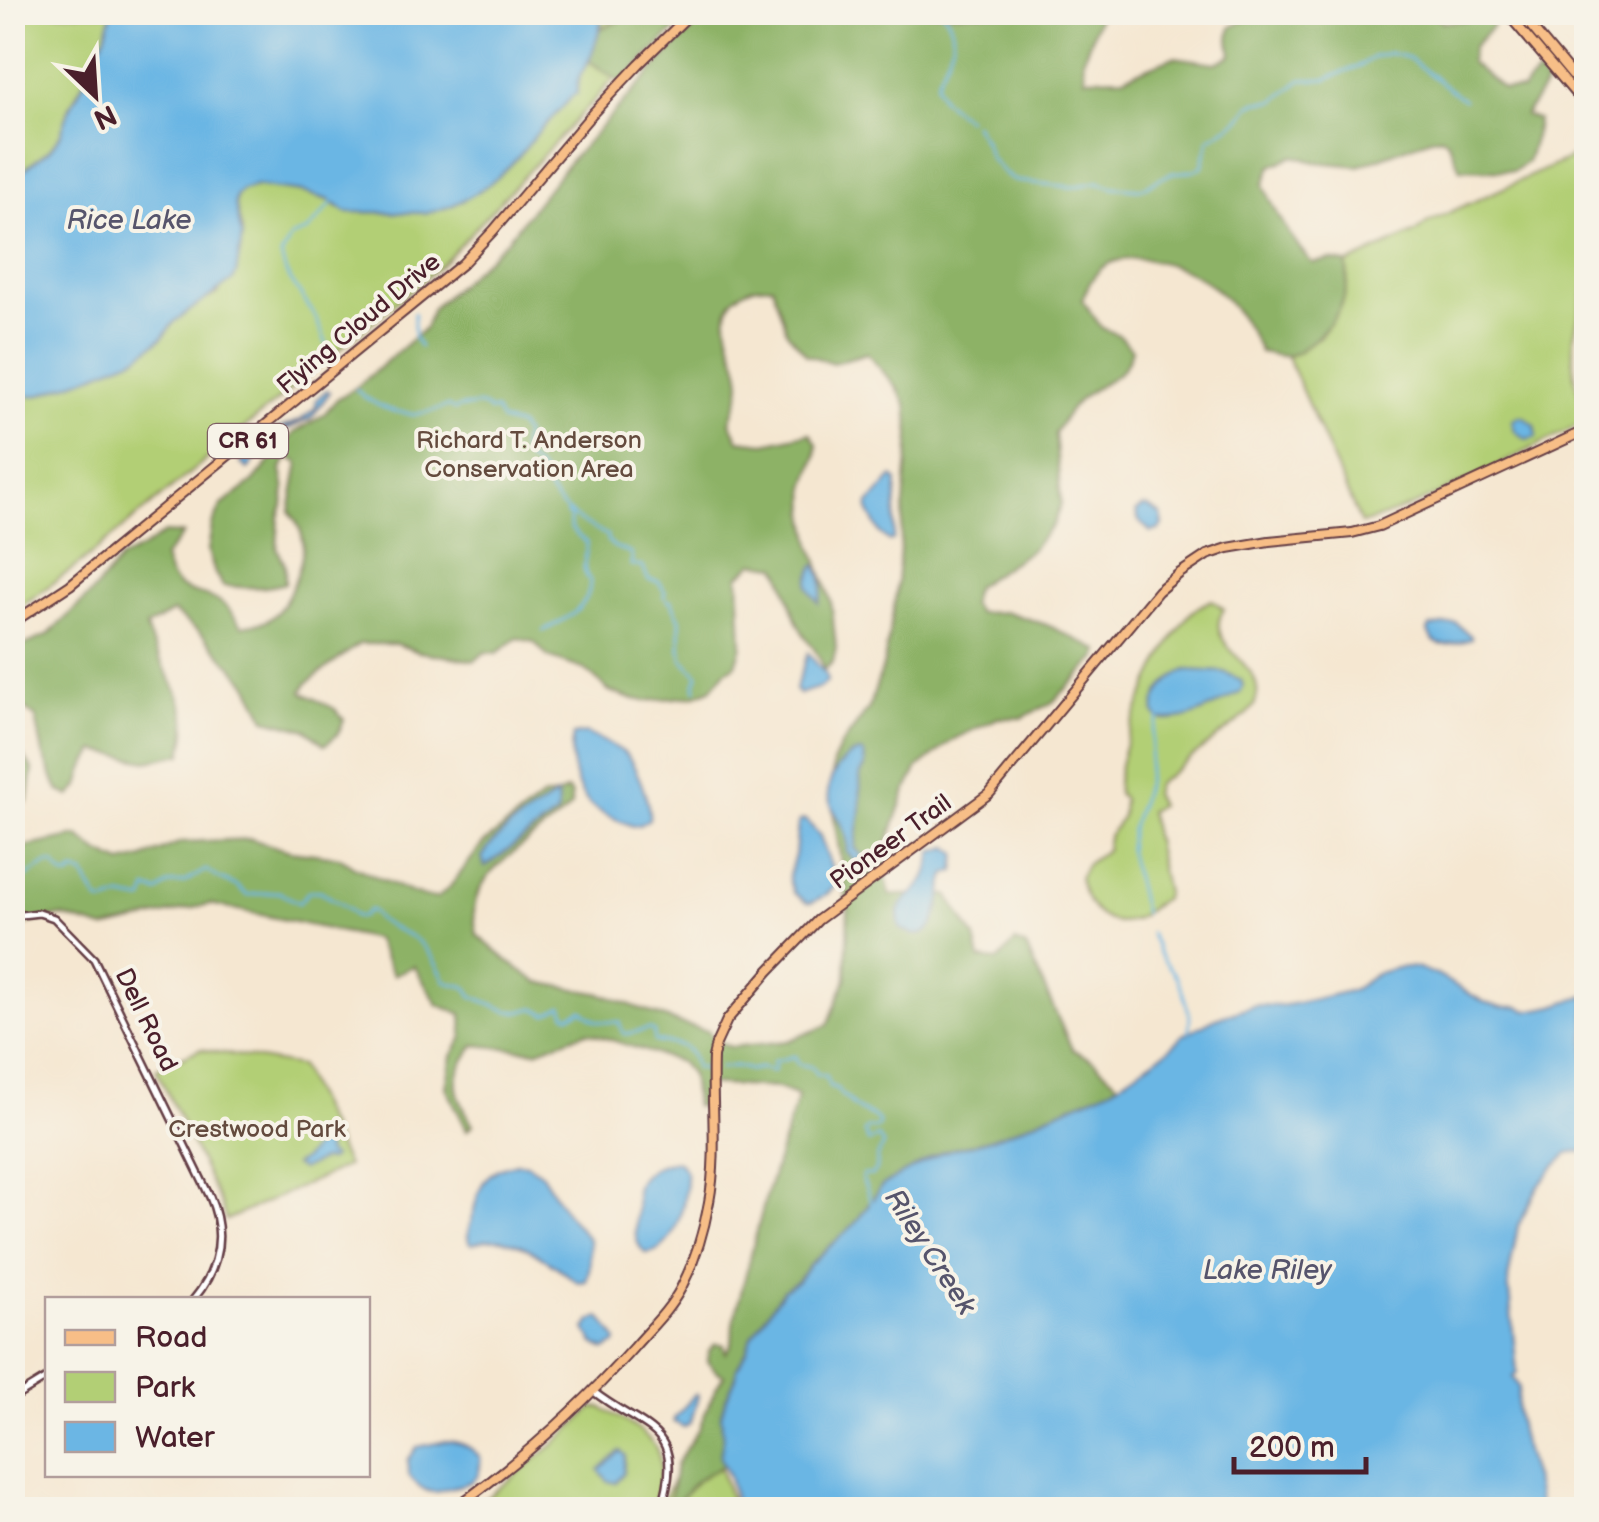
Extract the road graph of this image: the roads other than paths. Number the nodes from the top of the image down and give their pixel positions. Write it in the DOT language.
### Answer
graph roads {
  1 [pos="692,12"];
  2 [pos="1506,12"];
  3 [pos="1519,12"];
  4 [pos="1586,92"];
  5 [pos="1586,106"];
  6 [pos="1586,316"];
  7 [pos="1586,384"];
  8 [pos="1586,430"];
  9 [pos="12,623"];
  10 [pos="12,916"];
  11 [pos="195,1297"];
  12 [pos="45,1378"];
  13 [pos="594,1392"];
  14 [pos="12,1399"];
  15 [pos="452,1510"];
  16 [pos="661,1510"];
  1 -- 9 [label="main road, Flying Cloud Drive / CR 61"];
  2 -- 5 [label="main road"];
  3 -- 4 [label="main road"];
  6 -- 7 [label="main road"];
  8 -- 13 [label="main road, Pioneer Trail"];
  10 -- 11 [label="street, Dell Road"];
  12 -- 14 [label="street"];
  13 -- 15 [label="main road, Pioneer Trail"];
  13 -- 16 [label="street"];
}
